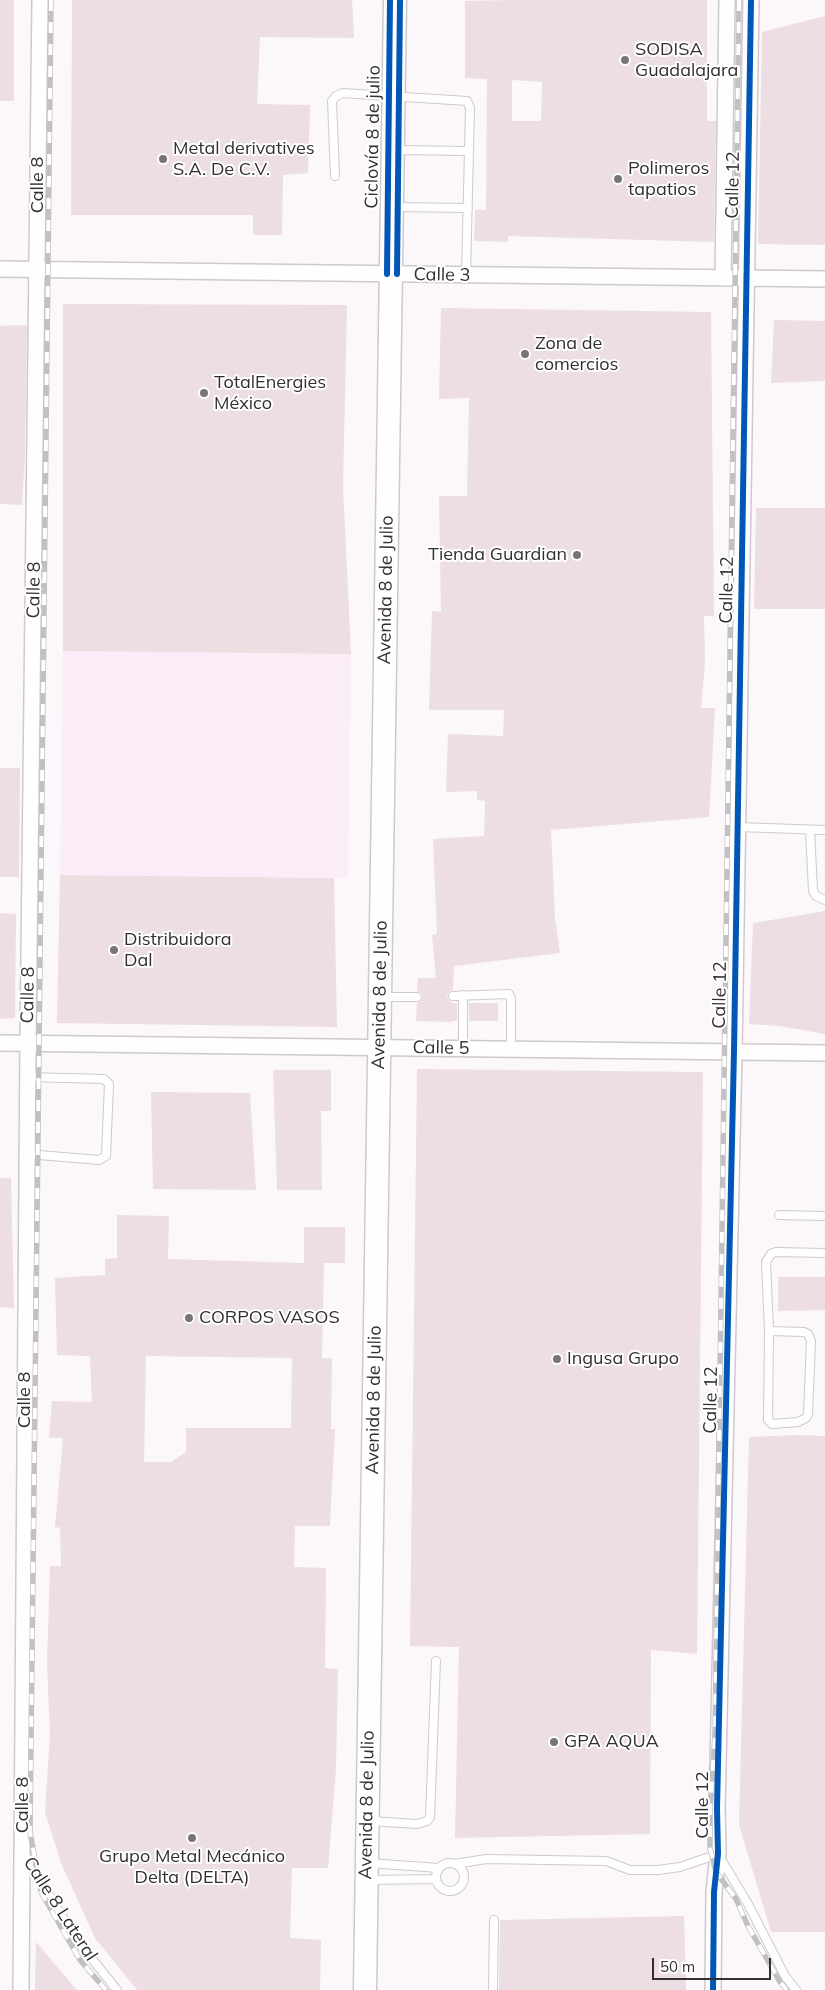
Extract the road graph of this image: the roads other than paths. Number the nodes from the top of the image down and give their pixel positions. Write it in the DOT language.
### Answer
graph roads {
  1 [pos="40,0"];
  2 [pos="395,0"];
  3 [pos="727,0"];
  4 [pos="751,0"];
  5 [pos="394,96"];
  6 [pos="393,150"];
  7 [pos="468,151"];
  8 [pos="335,176"];
  9 [pos="392,207"];
  10 [pos="468,208"];
  11 [pos="0,269"];
  12 [pos="38,270"];
  13 [pos="392,275"];
  14 [pos="466,275"];
  15 [pos="723,278"];
  16 [pos="747,278"];
  17 [pos="825,279"];
  18 [pos="738,827"];
  19 [pos="810,830"];
  20 [pos="825,830"];
  21 [pos="825,900"];
  22 [pos="463,995"];
  23 [pos="453,996"];
  24 [pos="379,997"];
  25 [pos="417,997"];
  26 [pos="0,1043"];
  27 [pos="28,1043"];
  28 [pos="379,1047"];
  29 [pos="463,1048"];
  30 [pos="511,1048"];
  31 [pos="734,1051"];
  32 [pos="825,1053"];
  33 [pos="27,1077"];
  34 [pos="27,1154"];
  35 [pos="779,1215"];
  36 [pos="825,1216"];
  37 [pos="825,1253"];
  38 [pos="769,1331"];
  39 [pos="436,1661"];
  40 [pos="368,1821"];
  41 [pos="22,1852"];
  42 [pos="718,1854"];
  43 [pos="455,1864"];
  44 [pos="439,1868"];
  45 [pos="366,1871"];
  46 [pos="436,1879"];
  47 [pos="494,1920"];
  48 [pos="21,1990"];
  49 [pos="117,1990"];
  50 [pos="365,1990"];
  51 [pos="493,1990"];
  52 [pos="713,1990"];
  53 [pos="796,1990"];
  1 -- 12 [label="street, Calle 8"];
  2 -- 5 [label="main road, Avenida 8 de Julio"];
  3 -- 15 [label="street, Calle 12"];
  4 -- 16 [label="street, Calle 12"];
  5 -- 6 [label="main road, Avenida 8 de Julio"];
  5 -- 7 [label="lane"];
  5 -- 8 [label="lane"];
  6 -- 7 [label="lane"];
  6 -- 9 [label="main road, Avenida 8 de Julio"];
  7 -- 10 [label="lane"];
  9 -- 10 [label="lane"];
  9 -- 13 [label="main road, Avenida 8 de Julio"];
  10 -- 14 [label="lane"];
  11 -- 12 [label="street, Calle 3"];
  12 -- 13 [label="street, Calle 3"];
  12 -- 27 [label="street, Calle 8"];
  13 -- 14 [label="street, Calle 3"];
  13 -- 24 [label="main road, Avenida 8 de Julio"];
  14 -- 15 [label="street, Calle 3"];
  15 -- 16 [label="street, Calle 3"];
  16 -- 17 [label="street, Calle 3"];
  16 -- 18 [label="street, Calle 12"];
  18 -- 19 [label="lane"];
  18 -- 31 [label="street, Calle 12"];
  19 -- 20 [label="lane"];
  19 -- 21 [label="lane"];
  22 -- 23 [label="lane"];
  22 -- 29 [label="lane"];
  22 -- 30 [label="lane"];
  24 -- 25 [label="lane"];
  24 -- 28 [label="main road, Avenida 8 de Julio"];
  26 -- 27 [label="street, Calle 5"];
  27 -- 28 [label="street, Calle 5"];
  27 -- 33 [label="street, Calle 8"];
  28 -- 29 [label="street, Calle 5"];
  28 -- 40 [label="main road, Avenida 8 de Julio"];
  29 -- 30 [label="street, Calle 5"];
  30 -- 31 [label="street, Calle 5"];
  31 -- 32 [label="street, Calle 5"];
  31 -- 42 [label="street, Calle 12"];
  33 -- 34 [label="street, Calle 8"];
  33 -- 34 [label="lane"];
  34 -- 41 [label="street, Calle 8"];
  35 -- 36 [label="lane"];
  37 -- 38 [label="lane"];
  38 -- 38 [label="lane"];
  39 -- 40 [label="lane"];
  40 -- 45 [label="main road, Avenida 8 de Julio"];
  41 -- 48 [label="street, Calle 8"];
  41 -- 49 [label="lane, Calle 8 Lateral"];
  42 -- 43 [label="lane"];
  42 -- 52 [label="street, Calle 12"];
  42 -- 53 [label="lane"];
  43 -- 44 [label="lane"];
  43 -- 46 [label="lane"];
  44 -- 45 [label="lane"];
  44 -- 46 [label="lane"];
  45 -- 46 [label="lane"];
  45 -- 50 [label="main road, Avenida 8 de Julio"];
  47 -- 51 [label="lane"];
}
